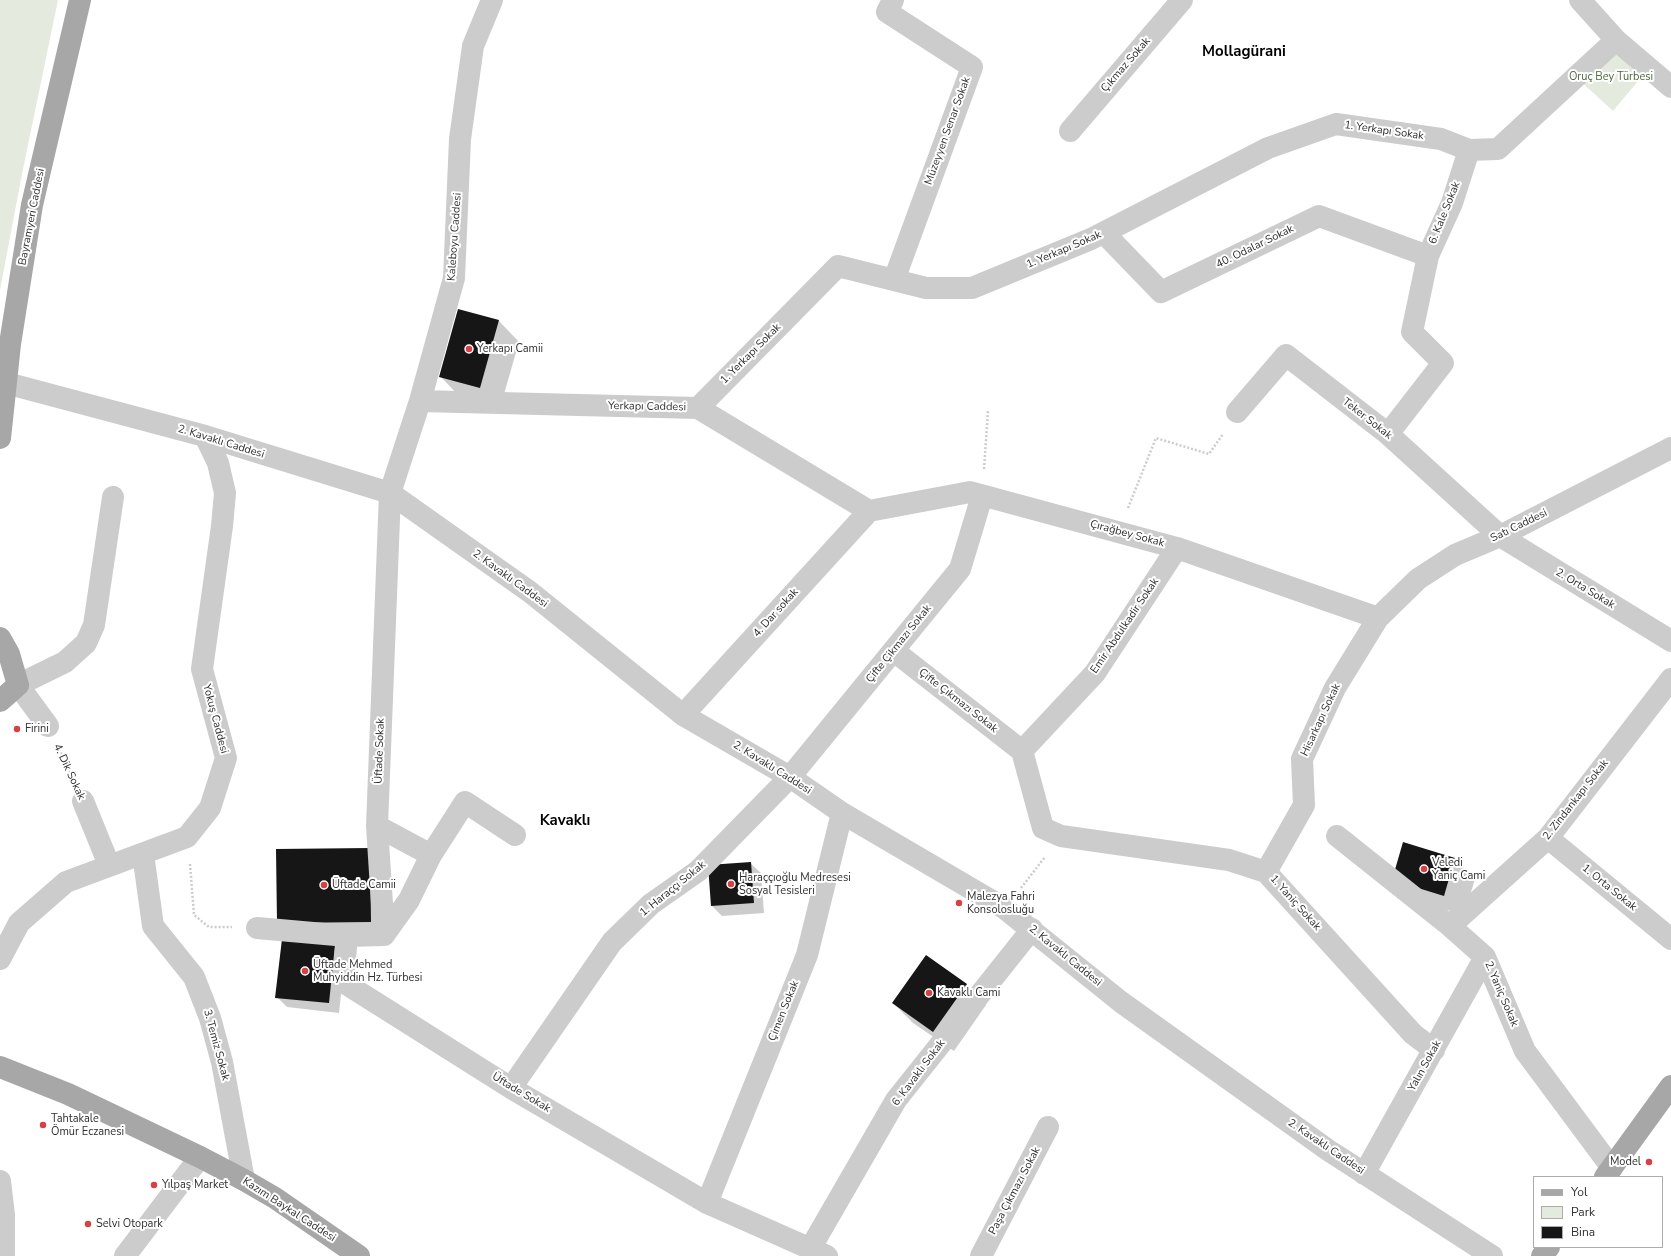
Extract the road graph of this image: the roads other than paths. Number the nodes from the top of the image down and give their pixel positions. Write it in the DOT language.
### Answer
graph roads {
  1 [pos="80,0"];
  2 [pos="492,0"];
  3 [pos="893,0"];
  4 [pos="1182,0"];
  5 [pos="1580,0"];
  6 [pos="1616,40"];
  7 [pos="1671,87"];
  8 [pos="1070,131"];
  9 [pos="1469,150"];
  10 [pos="1104,233"];
  11 [pos="1428,256"];
  12 [pos="894,280"];
  13 [pos="6,383"];
  14 [pos="420,401"];
  15 [pos="698,408"];
  16 [pos="1237,412"];
  17 [pos="1388,434"];
  18 [pos="205,436"];
  19 [pos="0,438"];
  20 [pos="1671,448"];
  21 [pos="390,494"];
  22 [pos="982,496"];
  23 [pos="113,497"];
  24 [pos="869,511"];
  25 [pos="1500,536"];
  26 [pos="1177,548"];
  27 [pos="1378,618"];
  28 [pos="0,638"];
  29 [pos="1671,641"];
  30 [pos="894,651"];
  31 [pos="1671,679"];
  32 [pos="18,685"];
  33 [pos="0,701"];
  34 [pos="683,715"];
  35 [pos="48,726"];
  36 [pos="1022,751"];
  37 [pos="790,777"];
  38 [pos="83,801"];
  39 [pos="842,813"];
  40 [pos="377,826"];
  41 [pos="515,835"];
  42 [pos="1337,836"];
  43 [pos="1548,838"];
  44 [pos="143,854"];
  45 [pos="431,855"];
  46 [pos="109,865"];
  47 [pos="1266,872"];
  48 [pos="1450,926"];
  49 [pos="256,928"];
  50 [pos="1032,929"];
  51 [pos="384,935"];
  52 [pos="347,936"];
  53 [pos="1671,939"];
  54 [pos="1485,957"];
  55 [pos="0,960"];
  56 [pos="1434,1050"];
  57 [pos="0,1067"];
  58 [pos="1671,1086"];
  59 [pos="511,1088"];
  60 [pos="1048,1127"];
  61 [pos="200,1157"];
  62 [pos="1608,1173"];
  63 [pos="1364,1174"];
  64 [pos="244,1180"];
  65 [pos="0,1181"];
  66 [pos="706,1203"];
  67 [pos="1548,1248"];
  68 [pos="818,1252"];
  69 [pos="4,1256"];
  70 [pos="125,1256"];
  71 [pos="359,1256"];
  72 [pos="981,1256"];
  73 [pos="1492,1256"];
  74 [pos="1542,1256"];
  1 -- 13 [label="main road, Bayramyeri Caddesi"];
  2 -- 14 [label="street, Kaleboyu Caddesi"];
  3 -- 12 [label="street, Müzeyyen Senar Sokak"];
  4 -- 8 [label="street, Çıkmaz Sokak"];
  5 -- 6 [label="street"];
  6 -- 7 [label="street"];
  6 -- 9 [label="street"];
  9 -- 10 [label="street, 1. Yerkapı Sokak"];
  9 -- 11 [label="street, 6. Kale Sokak"];
  10 -- 11 [label="street, 40. Odalar Sokak"];
  10 -- 12 [label="street, 1. Yerkapı Sokak"];
  11 -- 17 [label="street, 6. Kale Sokak"];
  12 -- 15 [label="street, 1. Yerkapı Sokak"];
  13 -- 18 [label="street, 2. Kavaklı Caddesi"];
  13 -- 19 [label="main road, Bayramyeri Caddesi"];
  14 -- 15 [label="street, Yerkapı Caddesi"];
  14 -- 21 [label="street, Kaleboyu Caddesi"];
  15 -- 24 [label="street, Yerkapı Caddesi"];
  16 -- 17 [label="street, Teker Sokak"];
  17 -- 25 [label="street, Teker Sokak"];
  18 -- 21 [label="street, 2. Kavaklı Caddesi"];
  18 -- 44 [label="street, Yokuş Caddesi"];
  20 -- 25 [label="street, Satı Caddesi"];
  21 -- 34 [label="street, 2. Kavaklı Caddesi"];
  21 -- 40 [label="street, Üftade Sokak"];
  22 -- 24 [label="street, Çırağbey Sokak"];
  22 -- 26 [label="street, Çırağbey Sokak"];
  22 -- 30 [label="street, Çifte Çikmazı Sokak"];
  23 -- 32 [label="street"];
  24 -- 34 [label="street, 4. Dar sokak"];
  25 -- 27 [label="street, Satı Caddesi"];
  25 -- 29 [label="street, 2. Orta Sokak"];
  26 -- 27 [label="street, Çırağbey Sokak"];
  26 -- 36 [label="street, Emir Abdulkadir Sokak"];
  27 -- 47 [label="street, Hisarkapı Sokak"];
  28 -- 32 [label="main road"];
  30 -- 36 [label="street, Çifte Çıkmazı Sokak"];
  30 -- 37 [label="street, Çifte Çikmazı Sokak"];
  31 -- 43 [label="street, 2. Zindankapı Sokak"];
  32 -- 33 [label="main road"];
  32 -- 35 [label="street"];
  34 -- 37 [label="street, 2. Kavaklı Caddesi"];
  36 -- 47 [label="street, 1. Yaniç Sokak"];
  37 -- 39 [label="street, 2. Kavaklı Caddesi"];
  37 -- 59 [label="street, 1. Haraççı Sokak"];
  38 -- 46 [label="street, 4. Dik Sokak"];
  39 -- 50 [label="street, 2. Kavaklı Caddesi"];
  39 -- 66 [label="street, Çimen Sokak"];
  40 -- 45 [label="street"];
  40 -- 51 [label="street, Üftade Sokak"];
  41 -- 45 [label="street"];
  42 -- 48 [label="street, 2. Yaniç Sokak"];
  43 -- 48 [label="street, 2. Zindankapı Sokak"];
  43 -- 53 [label="street, 1. Orta Sokak"];
  44 -- 46 [label="street, Yokuş Caddesi"];
  44 -- 64 [label="street, 3. Temiz Sokak"];
  45 -- 51 [label="street"];
  46 -- 55 [label="street, Yokuş Caddesi"];
  47 -- 56 [label="street, 1. Yaniç Sokak"];
  48 -- 54 [label="street, 2. Yaniç Sokak"];
  49 -- 52 [label="street"];
  50 -- 63 [label="street, 2. Kavaklı Caddesi"];
  50 -- 68 [label="street, 6. Kavaklı Sokak"];
  51 -- 52 [label="street"];
  52 -- 59 [label="street, Üftade Sokak"];
  54 -- 56 [label="street, Yalın Sokak"];
  54 -- 62 [label="street, 2. Yaniç Sokak"];
  56 -- 63 [label="street, Yalın Sokak"];
  57 -- 61 [label="main road, Kazım Baykal Caddesi"];
  58 -- 62 [label="main road"];
  59 -- 66 [label="street, Üftade Sokak"];
  60 -- 72 [label="street, Paşa Çıkmazı Sokak"];
  61 -- 64 [label="main road, Kazım Baykal Caddesi"];
  61 -- 70 [label="street"];
  63 -- 73 [label="street, 2. Kavaklı Caddesi"];
  64 -- 71 [label="main road, Kazım Baykal Caddesi"];
  65 -- 69 [label="street"];
  66 -- 68 [label="street, Üftade Sokak"];
  67 -- 74 [label="main road"];
}
